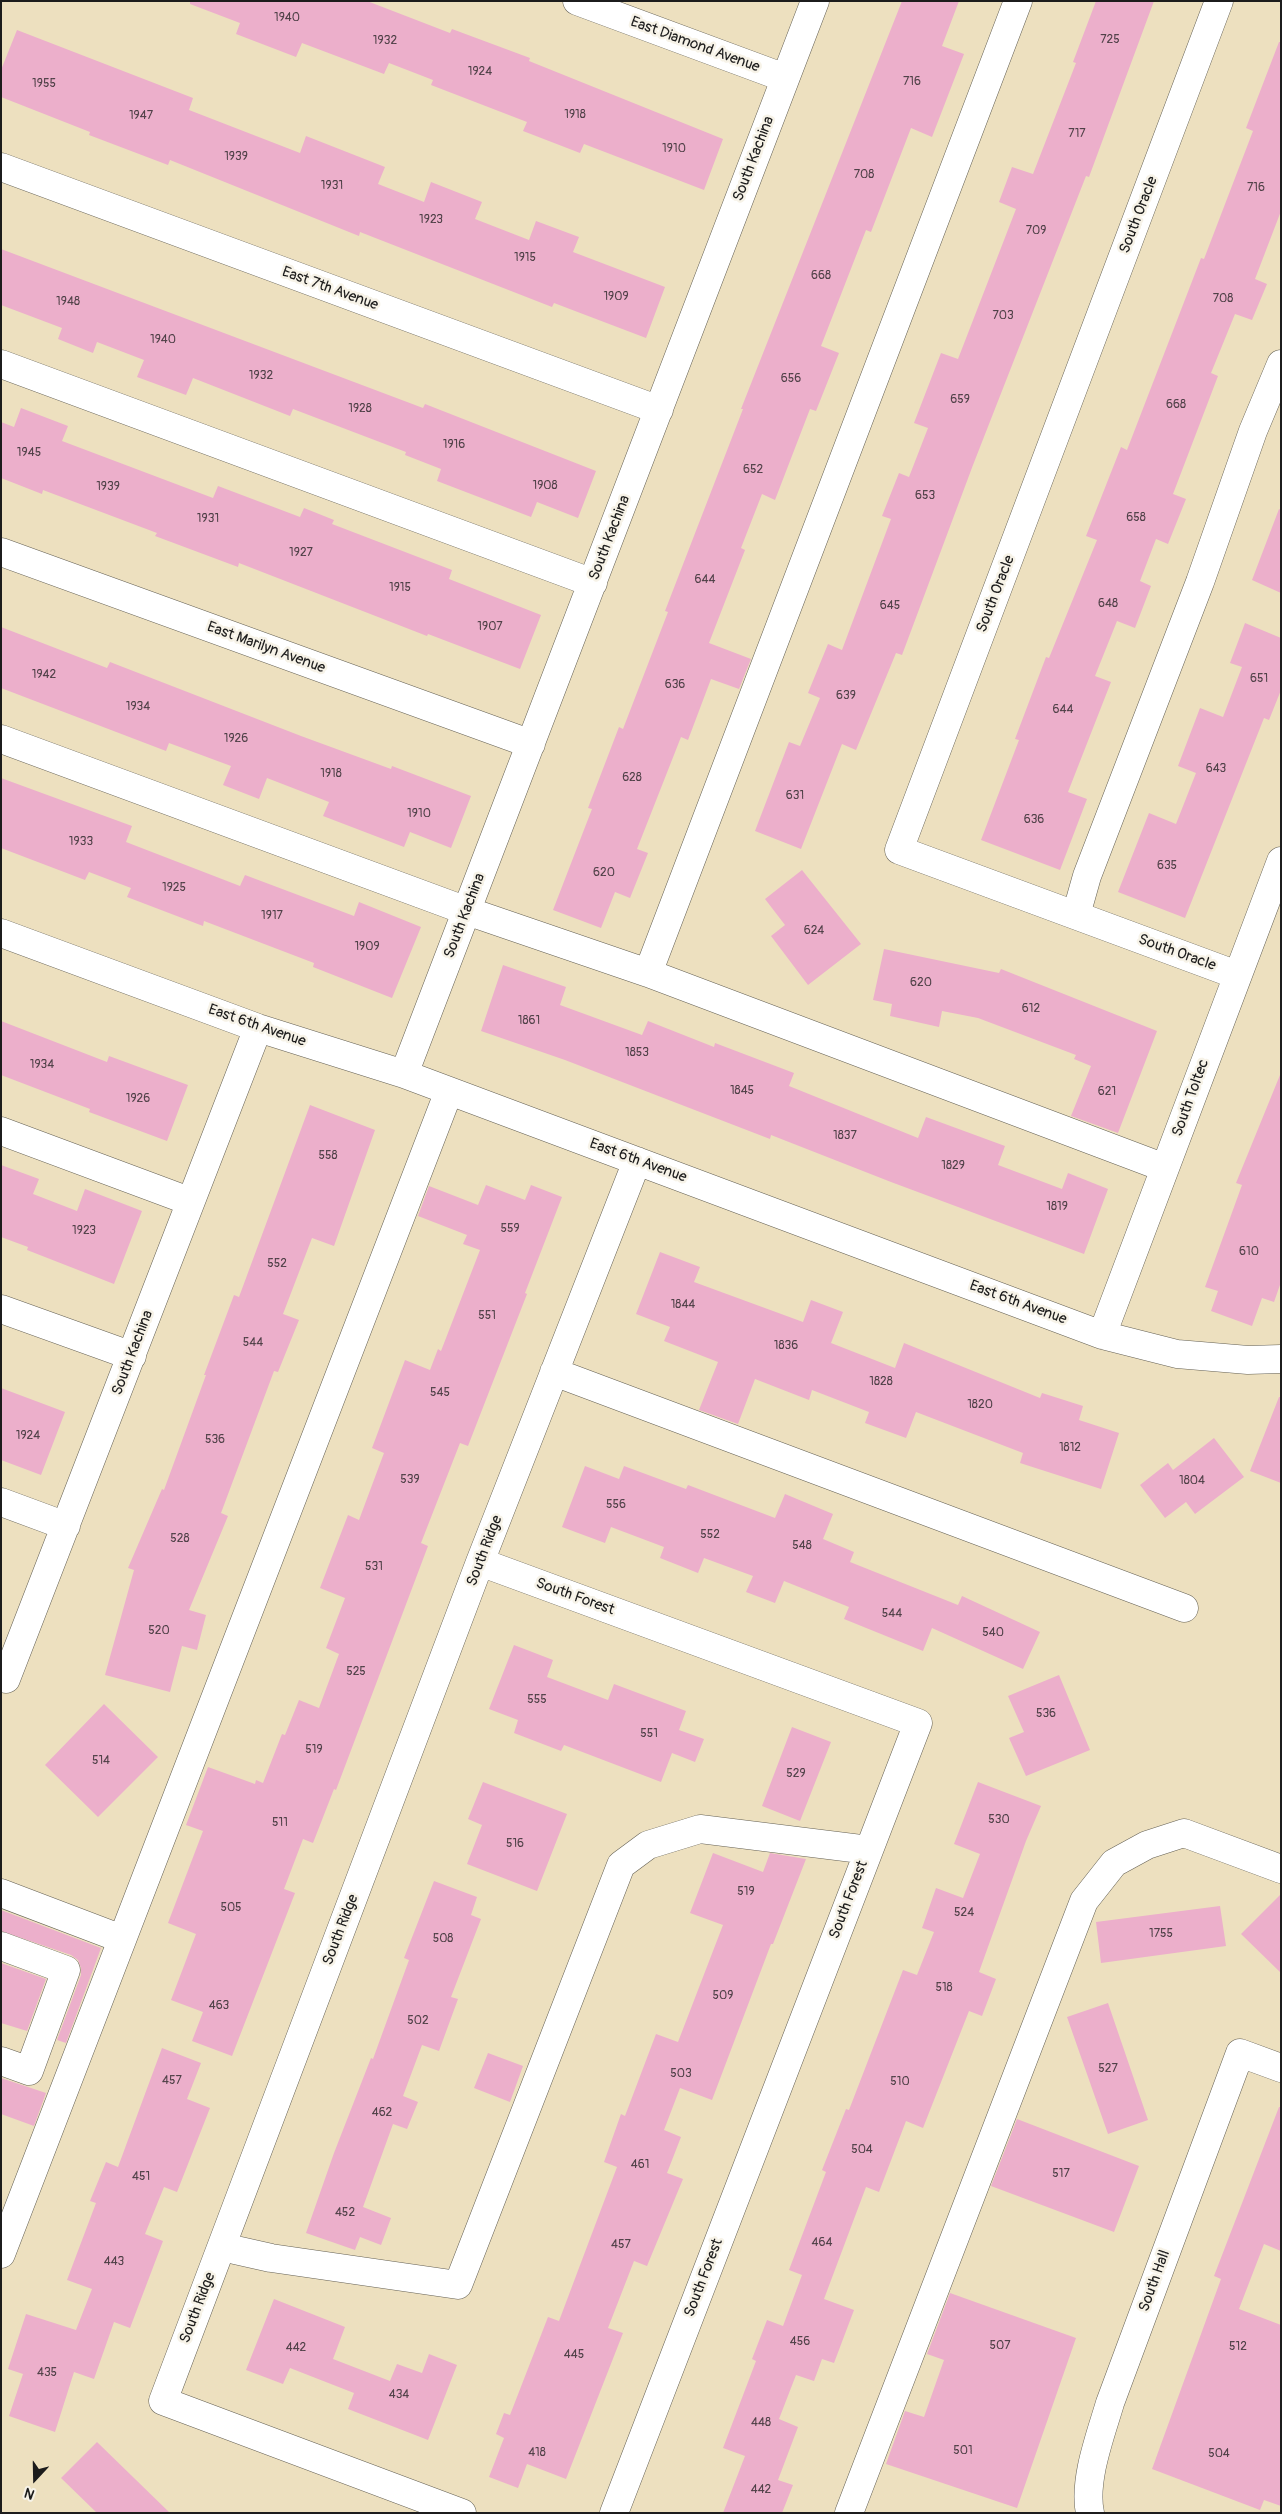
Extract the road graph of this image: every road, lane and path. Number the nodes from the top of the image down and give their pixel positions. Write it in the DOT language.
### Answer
graph roads {
  1 [pos="576,1"];
  2 [pos="815,1"];
  3 [pos="1018,1"];
  4 [pos="1219,1"];
  5 [pos="785,78"];
  6 [pos="1,168"];
  7 [pos="1,364"];
  8 [pos="1281,364"];
  9 [pos="659,410"];
  10 [pos="1,552"];
  11 [pos="593,583"];
  12 [pos="1,739"];
  13 [pos="531,744"];
  14 [pos="1281,861"];
  15 [pos="467,911"];
  16 [pos="1076,915"];
  17 [pos="1,933"];
  18 [pos="648,973"];
  19 [pos="1237,975"];
  20 [pos="258,1028"];
  21 [pos="404,1074"];
  22 [pos="449,1091"];
  23 [pos="1,1131"];
  24 [pos="637,1161"];
  25 [pos="1165,1168"];
  26 [pos="189,1201"];
  27 [pos="1,1309"];
  28 [pos="1102,1335"];
  29 [pos="132,1356"];
  30 [pos="1281,1359"];
  31 [pos="554,1372"];
  32 [pos="1,1502"];
  33 [pos="66,1526"];
  34 [pos="480,1562"];
  35 [pos="1184,1608"];
  36 [pos="4,1678"];
  37 [pos="869,1850"];
  38 [pos="1281,1869"];
  39 [pos="1,1893"];
  40 [pos="122,1939"];
  41 [pos="1,1946"];
  42 [pos="1,2060"];
  43 [pos="1281,2068"];
  44 [pos="222,2247"];
  45 [pos="1,2254"];
  46 [pos="462,2513"];
  47 [pos="614,2513"];
  48 [pos="849,2513"];
  49 [pos="1090,2513"];
  1 -- 5 [label="street, East Diamond Avenue"];
  2 -- 5 [label="street, South Kachina"];
  3 -- 18 [label="street"];
  4 -- 16 [label="street, South Oracle"];
  5 -- 9 [label="street, South Kachina"];
  6 -- 9 [label="street, East 7th Avenue"];
  7 -- 11 [label="street"];
  8 -- 16 [label="street"];
  9 -- 11 [label="street, South Kachina"];
  10 -- 13 [label="street, East Marilyn Avenue"];
  11 -- 13 [label="street, South Kachina"];
  12 -- 15 [label="street"];
  13 -- 15 [label="street, South Kachina"];
  14 -- 19 [label="street, South Toltec"];
  15 -- 18 [label="street"];
  15 -- 21 [label="street, South Kachina"];
  16 -- 19 [label="street, South Oracle"];
  17 -- 20 [label="street, East 6th Avenue"];
  18 -- 25 [label="street"];
  19 -- 25 [label="street, South Toltec"];
  20 -- 21 [label="street, East 6th Avenue"];
  20 -- 26 [label="street, South Kachina"];
  21 -- 22 [label="street, East 6th Avenue"];
  22 -- 24 [label="street, East 6th Avenue"];
  22 -- 40 [label="street"];
  23 -- 26 [label="street"];
  24 -- 28 [label="street, East 6th Avenue"];
  24 -- 31 [label="street, South Ridge"];
  25 -- 28 [label="street, South Toltec"];
  26 -- 29 [label="street, South Kachina"];
  27 -- 29 [label="street"];
  28 -- 30 [label="street, East 6th Avenue"];
  29 -- 33 [label="street, South Kachina"];
  31 -- 34 [label="street, South Ridge"];
  31 -- 35 [label="street"];
  32 -- 33 [label="street"];
  33 -- 36 [label="street, South Kachina"];
  34 -- 37 [label="street, South Forest"];
  34 -- 44 [label="street, South Ridge"];
  37 -- 44 [label="street"];
  37 -- 47 [label="street, South Forest"];
  38 -- 48 [label="street"];
  39 -- 40 [label="street"];
  40 -- 45 [label="street"];
  41 -- 42 [label="street"];
  43 -- 49 [label="street, South Hall"];
  44 -- 46 [label="street, South Ridge"];
}
